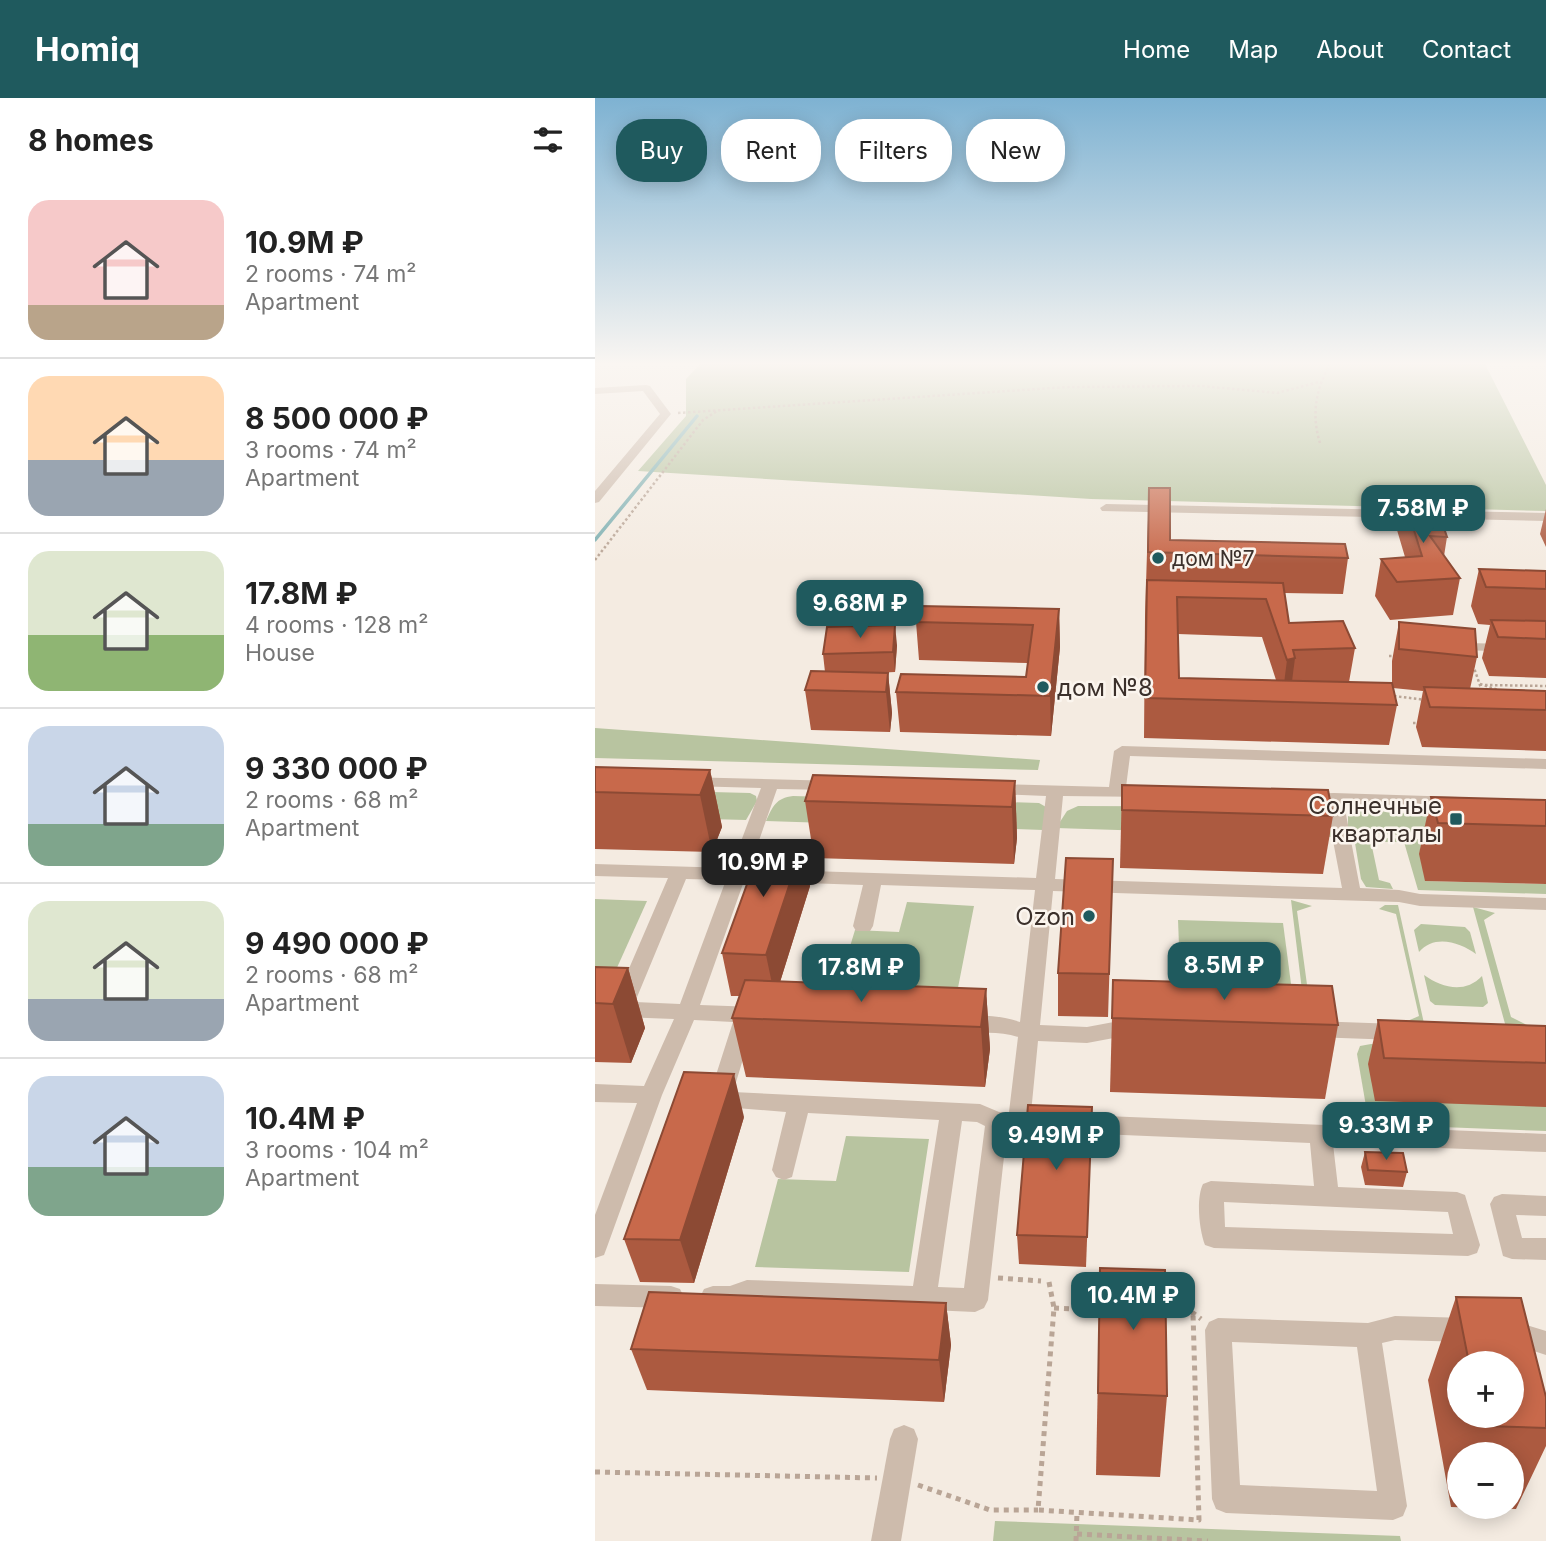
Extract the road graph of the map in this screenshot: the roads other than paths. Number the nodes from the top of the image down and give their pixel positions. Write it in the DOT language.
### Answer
graph roads {
  1 [pos="653,429"];
  2 [pos="595,499"];
  3 [pos="1106,508"];
  4 [pos="1546,517"];
  5 [pos="1468,646"];
  6 [pos="1546,649"];
  7 [pos="1546,764"];
  8 [pos="676,781"];
  9 [pos="771,783"];
  10 [pos="852,785"];
  11 [pos="974,789"];
  12 [pos="1055,791"];
  13 [pos="1117,792"];
  14 [pos="1158,793"];
  15 [pos="1293,797"];
  16 [pos="1334,798"];
  17 [pos="1463,802"];
  18 [pos="595,870"];
  19 [pos="679,873"];
  20 [pos="739,875"];
  21 [pos="873,880"];
  22 [pos="1045,886"];
  23 [pos="1352,894"];
  24 [pos="1546,904"];
  25 [pos="863,926"];
  26 [pos="595,1008"];
  27 [pos="622,1009"];
  28 [pos="687,1012"];
  29 [pos="747,1014"];
  30 [pos="774,1016"];
  31 [pos="940,1023"];
  32 [pos="1159,1024"];
  33 [pos="1299,1029"];
  34 [pos="1029,1033"];
  35 [pos="1422,1033"];
  36 [pos="595,1093"];
  37 [pos="651,1095"];
  38 [pos="799,1104"];
  39 [pos="952,1111"];
  40 [pos="1008,1121"];
  41 [pos="1321,1134"];
  42 [pos="1546,1143"];
  43 [pos="784,1170"];
  44 [pos="1327,1197"];
  45 [pos="1546,1206"];
  46 [pos="595,1247"];
  47 [pos="1546,1249"];
  48 [pos="595,1295"];
  49 [pos="924,1298"];
  50 [pos="1368,1335"];
  51 [pos="1546,1343"];
  52 [pos="904,1439"];
  53 [pos="886,1541"];
  1 -- 2 [label="street"];
  3 -- 4 [label="street"];
  5 -- 6 [label="street"];
  7 -- 13 [label="street"];
  8 -- 9 [label="street"];
  9 -- 10 [label="street"];
  9 -- 20 [label="street"];
  11 -- 12 [label="street"];
  12 -- 13 [label="street"];
  12 -- 22 [label="street"];
  13 -- 14 [label="street"];
  15 -- 16 [label="street"];
  16 -- 17 [label="street"];
  16 -- 23 [label="street"];
  18 -- 19 [label="street"];
  19 -- 20 [label="street"];
  19 -- 27 [label="street"];
  20 -- 21 [label="street"];
  20 -- 28 [label="street"];
  21 -- 22 [label="street"];
  21 -- 25 [label="street"];
  22 -- 23 [label="street"];
  22 -- 34 [label="street"];
  23 -- 24 [label="street"];
  26 -- 27 [label="street"];
  27 -- 28 [label="street"];
  28 -- 29 [label="street"];
  28 -- 37 [label="street"];
  29 -- 30 [label="street"];
  29 -- 38 [label="street"];
  31 -- 34 [label="street"];
  32 -- 34 [label="street"];
  33 -- 35 [label="street"];
  34 -- 40 [label="street"];
  36 -- 37 [label="street"];
  37 -- 46 [label="street"];
  38 -- 39 [label="street"];
  38 -- 43 [label="street"];
  39 -- 40 [label="street"];
  39 -- 49 [label="street"];
  40 -- 41 [label="street"];
  40 -- 49 [label="street"];
  41 -- 42 [label="street"];
  41 -- 44 [label="street"];
  44 -- 44 [label="street"];
  45 -- 47 [label="street"];
  48 -- 49 [label="street"];
  50 -- 50 [label="street"];
  50 -- 51 [label="street"];
  52 -- 53 [label="street"];
}
